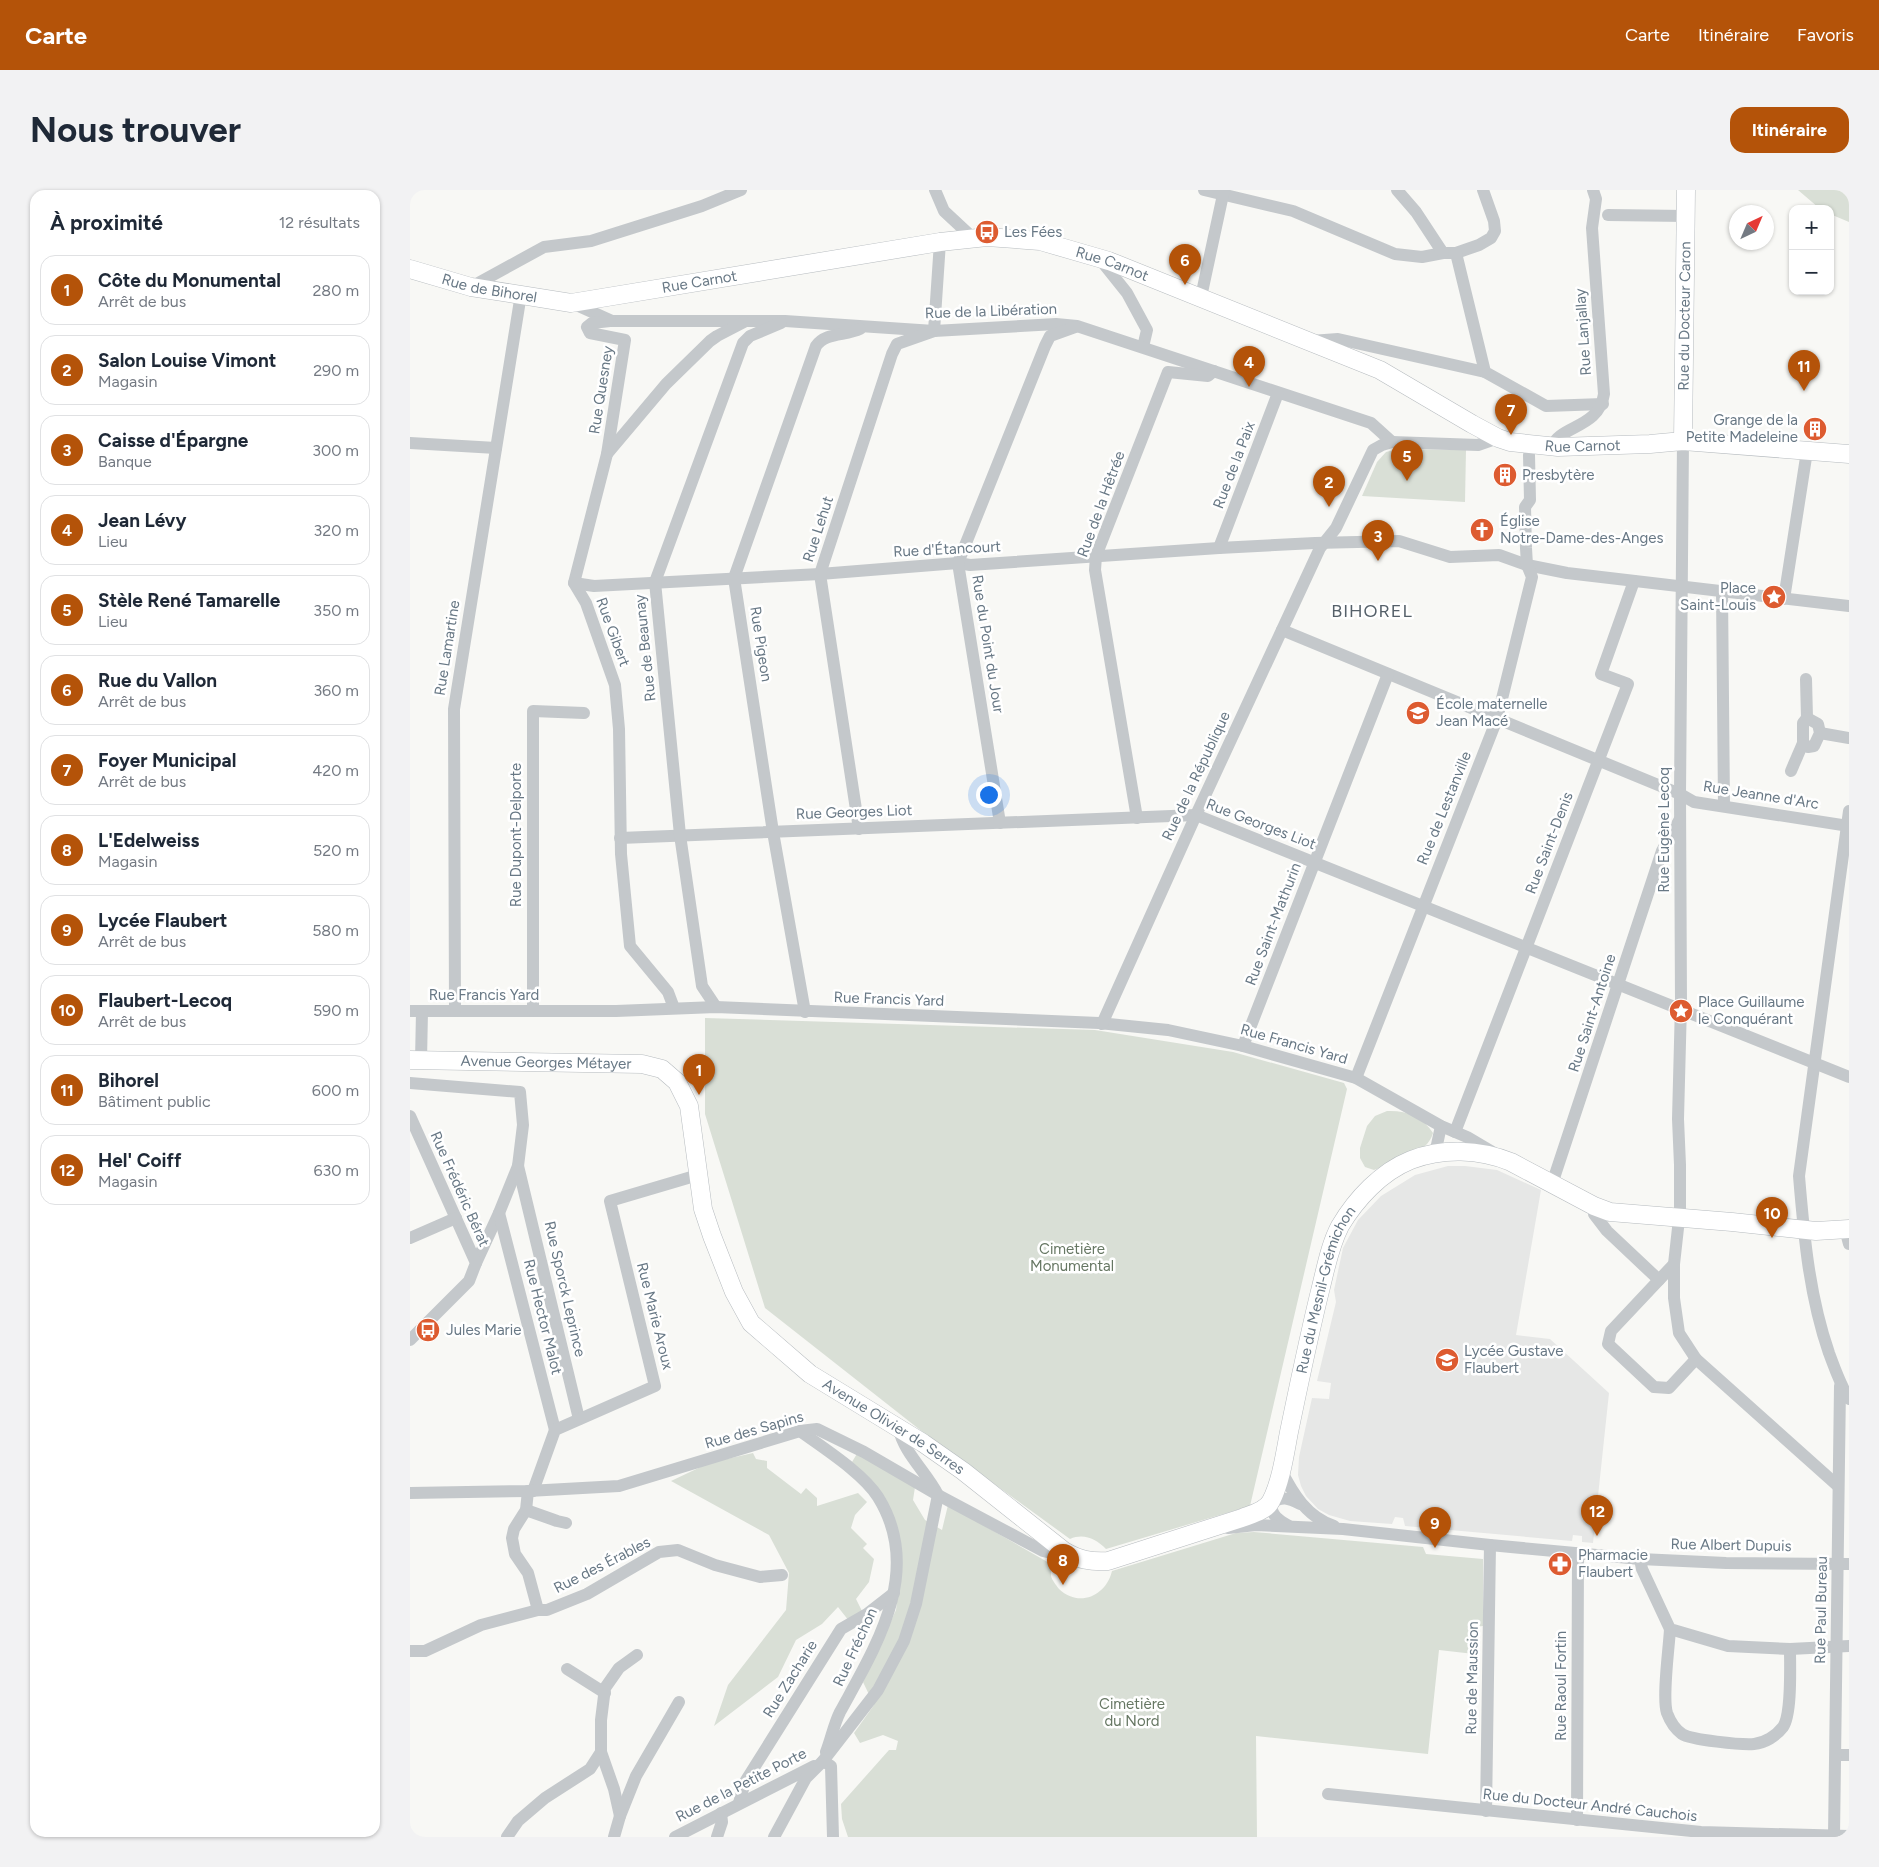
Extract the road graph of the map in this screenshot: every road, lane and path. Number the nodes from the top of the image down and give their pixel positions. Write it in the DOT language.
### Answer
graph roads {
  1 [pos="741,190"];
  2 [pos="935,190"];
  3 [pos="1204,190"];
  4 [pos="1396,190"];
  5 [pos="1483,190"];
  6 [pos="1593,190"];
  7 [pos="1686,190"];
  8 [pos="1224,192"];
  9 [pos="1608,215"];
  10 [pos="1686,216"];
  11 [pos="973,238"];
  12 [pos="940,242"];
  13 [pos="1442,253"];
  14 [pos="1456,253"];
  15 [pos="1099,258"];
  16 [pos="410,270"];
  17 [pos="472,287"];
  18 [pos="521,294"];
  19 [pos="1201,297"];
  20 [pos="571,303"];
  21 [pos="748,320"];
  22 [pos="612,321"];
  23 [pos="785,321"];
  24 [pos="1077,326"];
  25 [pos="864,327"];
  26 [pos="934,331"];
  27 [pos="1309,341"];
  28 [pos="1143,347"];
  29 [pos="1214,371"];
  30 [pos="1485,372"];
  31 [pos="1278,393"];
  32 [pos="1603,404"];
  33 [pos="1498,438"];
  34 [pos="1683,441"];
  35 [pos="1392,442"];
  36 [pos="410,443"];
  37 [pos="1552,447"];
  38 [pos="496,448"];
  39 [pos="1806,451"];
  40 [pos="607,454"];
  41 [pos="1849,454"];
  42 [pos="1529,455"];
  43 [pos="1323,542"];
  44 [pos="1220,548"];
  45 [pos="1096,556"];
  46 [pos="958,563"];
  47 [pos="1527,565"];
  48 [pos="820,574"];
  49 [pos="734,578"];
  50 [pos="1634,581"];
  51 [pos="655,582"];
  52 [pos="574,583"];
  53 [pos="1682,586"];
  54 [pos="1722,591"];
  55 [pos="1784,599"];
  56 [pos="1849,606"];
  57 [pos="1282,630"];
  58 [pos="1388,674"];
  59 [pos="1806,679"];
  60 [pos="584,712"];
  61 [pos="1807,718"];
  62 [pos="1497,720"];
  63 [pos="1820,734"];
  64 [pos="1849,738"];
  65 [pos="1802,743"];
  66 [pos="1599,761"];
  67 [pos="1791,771"];
  68 [pos="1680,794"];
  69 [pos="1724,806"];
  70 [pos="1849,811"];
  71 [pos="1196,816"];
  72 [pos="1137,818"];
  73 [pos="1680,818"];
  74 [pos="1000,823"];
  75 [pos="1848,826"];
  76 [pos="860,828"];
  77 [pos="773,832"];
  78 [pos="680,836"];
  79 [pos="620,838"];
  80 [pos="1662,851"];
  81 [pos="1681,851"];
  82 [pos="1314,862"];
  83 [pos="1423,905"];
  84 [pos="1527,947"];
  85 [pos="1618,985"];
  86 [pos="716,1007"];
  87 [pos="674,1008"];
  88 [pos="1681,1009"];
  89 [pos="416,1011"];
  90 [pos="455,1011"];
  91 [pos="533,1011"];
  92 [pos="805,1012"];
  93 [pos="1102,1024"];
  94 [pos="1244,1046"];
  95 [pos="416,1060"];
  96 [pos="1815,1063"];
  97 [pos="1849,1077"];
  98 [pos="1358,1079"];
  99 [pos="677,1082"];
  100 [pos="410,1083"];
  101 [pos="410,1116"];
  102 [pos="1441,1126"];
  103 [pos="1460,1142"];
  104 [pos="1435,1154"];
  105 [pos="518,1166"];
  106 [pos="698,1175"];
  107 [pos="1552,1184"];
  108 [pos="1594,1206"];
  109 [pos="499,1212"];
  110 [pos="456,1218"];
  111 [pos="1678,1219"];
  112 [pos="1803,1229"];
  113 [pos="1848,1234"];
  114 [pos="410,1238"];
  115 [pos="476,1263"];
  116 [pos="1674,1264"];
  117 [pos="1659,1280"];
  118 [pos="410,1340"];
  119 [pos="1696,1358"];
  120 [pos="1840,1385"];
  121 [pos="1849,1399"];
  122 [pos="579,1419"];
  123 [pos="899,1429"];
  124 [pos="554,1430"];
  125 [pos="800,1430"];
  126 [pos="1281,1470"];
  127 [pos="1838,1486"];
  128 [pos="531,1491"];
  129 [pos="410,1493"];
  130 [pos="938,1495"];
  131 [pos="1270,1503"];
  132 [pos="1302,1504"];
  133 [pos="526,1510"];
  134 [pos="566,1523"];
  135 [pos="1291,1527"];
  136 [pos="1343,1529"];
  137 [pos="1201,1531"];
  138 [pos="1844,1535"];
  139 [pos="1490,1545"];
  140 [pos="1578,1553"];
  141 [pos="1080,1559"];
  142 [pos="1640,1559"];
  143 [pos="1843,1564"];
  144 [pos="782,1575"];
  145 [pos="894,1593"];
  146 [pos="538,1610"];
  147 [pos="1670,1629"];
  148 [pos="1836,1646"];
  149 [pos="1849,1646"];
  150 [pos="1790,1649"];
  151 [pos="410,1651"];
  152 [pos="637,1655"];
  153 [pos="567,1669"];
  154 [pos="605,1693"];
  155 [pos="679,1702"];
  156 [pos="601,1752"];
  157 [pos="1843,1755"];
  158 [pos="823,1761"];
  159 [pos="1328,1794"];
  160 [pos="739,1803"];
  161 [pos="1486,1811"];
  162 [pos="721,1813"];
  163 [pos="620,1816"];
  164 [pos="1577,1820"];
  165 [pos="1834,1836"];
  166 [pos="1849,1836"];
  167 [pos="507,1837"];
  168 [pos="614,1837"];
  169 [pos="675,1837"];
  170 [pos="718,1837"];
  171 [pos="774,1837"];
  172 [pos="833,1837"];
  1 -- 17 [label="street"];
  2 -- 11 [label="street"];
  3 -- 8 [label="street"];
  4 -- 13 [label="street"];
  5 -- 14 [label="street"];
  6 -- 32 [label="street, Rue Lanjallay"];
  7 -- 10 [label="street, Rue du Docteur Caron"];
  8 -- 13 [label="street"];
  8 -- 19 [label="street"];
  9 -- 10 [label="street"];
  10 -- 34 [label="street, Rue du Docteur Caron"];
  11 -- 12 [label="street, Rue Carnot"];
  11 -- 15 [label="street, Rue Carnot"];
  12 -- 20 [label="street, Rue Carnot"];
  12 -- 26 [label="street"];
  13 -- 14 [label="street"];
  14 -- 30 [label="street"];
  15 -- 19 [label="street, Rue Carnot"];
  15 -- 28 [label="street"];
  16 -- 17 [label="street, Rue de Bihorel"];
  17 -- 18 [label="street, Rue de Bihorel"];
  18 -- 20 [label="street, Rue de Bihorel"];
  18 -- 38 [label="street, Rue Lamartine"];
  19 -- 27 [label="street, Rue Carnot"];
  20 -- 22 [label="street, Rue de la Libération"];
  21 -- 22 [label="street, Rue de la Libération"];
  21 -- 23 [label="street, Rue de la Libération"];
  21 -- 40 [label="street"];
  22 -- 40 [label="street, Rue Quesney"];
  23 -- 25 [label="street, Rue de la Libération"];
  23 -- 51 [label="street, Rue de Beaunay"];
  24 -- 26 [label="street, Rue de la Libération"];
  24 -- 28 [label="street, Rue de la Libération"];
  24 -- 46 [label="street, Rue du Point du Jour"];
  25 -- 26 [label="street, Rue de la Libération"];
  25 -- 49 [label="street, Rue Pigeon"];
  26 -- 48 [label="street, Rue Lehut"];
  27 -- 30 [label="street"];
  27 -- 33 [label="street, Rue Carnot"];
  28 -- 29 [label="street, Rue de la Libération"];
  29 -- 31 [label="street, Rue de la Libération"];
  29 -- 45 [label="street, Rue de la Hêtrée"];
  30 -- 32 [label="street"];
  31 -- 35 [label="street, Rue de la Libération"];
  31 -- 44 [label="street, Rue de la Paix"];
  32 -- 37 [label="street"];
  33 -- 35 [label="street"];
  33 -- 37 [label="street, Rue Carnot"];
  34 -- 37 [label="street, Rue Carnot"];
  34 -- 39 [label="street, Rue Carnot"];
  34 -- 53 [label="street, Rue Eugène Lecoq"];
  35 -- 43 [label="street, Rue de la République"];
  36 -- 38 [label="street"];
  38 -- 90 [label="street, Rue Lamartine"];
  39 -- 41 [label="street, Rue Carnot"];
  39 -- 55 [label="street"];
  40 -- 52 [label="street"];
  42 -- 47 [label="street, Rue de Lestanville"];
  43 -- 44 [label="street, Rue d'Étancourt"];
  43 -- 47 [label="street, Rue d'Étancourt"];
  43 -- 57 [label="street, Rue de la République"];
  44 -- 45 [label="street, Rue d'Étancourt"];
  45 -- 46 [label="street, Rue d'Étancourt"];
  45 -- 72 [label="street, Rue de la Hêtrée"];
  46 -- 48 [label="street, Rue d'Étancourt"];
  46 -- 74 [label="street, Rue du Point du Jour"];
  47 -- 50 [label="street, Rue d'Étancourt"];
  47 -- 62 [label="street, Rue de Lestanville"];
  48 -- 49 [label="street, Rue d'Étancourt"];
  48 -- 76 [label="street, Rue Lehut"];
  49 -- 51 [label="street, Rue d'Étancourt"];
  49 -- 77 [label="street, Rue Pigeon"];
  50 -- 53 [label="street, Rue d'Étancourt"];
  50 -- 66 [label="street, Rue Saint-Denis"];
  51 -- 52 [label="street, Rue d'Étancourt"];
  51 -- 78 [label="street, Rue de Beaunay"];
  52 -- 79 [label="street, Rue Gibert"];
  53 -- 54 [label="street, Rue d'Étancourt"];
  53 -- 68 [label="street, Rue Eugène Lecoq"];
  54 -- 55 [label="street, Rue d'Étancourt"];
  54 -- 69 [label="street"];
  55 -- 56 [label="street, Rue d'Étancourt"];
  57 -- 58 [label="street, Rue Jeanne d'Arc"];
  57 -- 71 [label="street, Rue de la République"];
  58 -- 62 [label="street, Rue Jeanne d'Arc"];
  58 -- 82 [label="street, Rue Saint-Mathurin"];
  59 -- 61 [label="street"];
  60 -- 91 [label="street, Rue Dupont-Delporte"];
  61 -- 63 [label="street"];
  61 -- 65 [label="street"];
  62 -- 66 [label="street, Rue Jeanne d'Arc"];
  62 -- 83 [label="street, Rue de Lestanville"];
  63 -- 64 [label="street"];
  63 -- 65 [label="street"];
  65 -- 67 [label="street"];
  66 -- 68 [label="street, Rue Jeanne d'Arc"];
  66 -- 84 [label="street, Rue Saint-Denis"];
  68 -- 69 [label="street, Rue Jeanne d'Arc"];
  68 -- 73 [label="street, Rue Eugène Lecoq"];
  69 -- 75 [label="street, Rue Jeanne d'Arc"];
  70 -- 75 [label="street"];
  71 -- 72 [label="street, Rue Georges Liot"];
  71 -- 82 [label="street, Rue Georges Liot"];
  71 -- 93 [label="street, Rue de la République"];
  72 -- 74 [label="street, Rue Georges Liot"];
  73 -- 80 [label="street, Rue Saint-Antoine"];
  73 -- 81 [label="street, Rue Eugène Lecoq"];
  74 -- 76 [label="street, Rue Georges Liot"];
  75 -- 96 [label="street"];
  76 -- 77 [label="street, Rue Georges Liot"];
  77 -- 78 [label="street, Rue Georges Liot"];
  77 -- 92 [label="street, Rue Pigeon"];
  78 -- 79 [label="street, Rue Georges Liot"];
  78 -- 86 [label="street, Rue de Beaunay"];
  79 -- 87 [label="street, Rue Gibert"];
  80 -- 81 [label="street"];
  80 -- 85 [label="street, Rue Saint-Antoine"];
  81 -- 88 [label="street, Rue Eugène Lecoq"];
  82 -- 83 [label="street, Rue Georges Liot"];
  82 -- 94 [label="street, Rue Saint-Mathurin"];
  83 -- 84 [label="street, Rue Georges Liot"];
  83 -- 98 [label="street, Rue de Lestanville"];
  84 -- 85 [label="street, Rue Georges Liot"];
  84 -- 103 [label="street, Rue Saint-Denis"];
  85 -- 88 [label="street, Rue Georges Liot"];
  85 -- 107 [label="street, Rue Saint-Antoine"];
  86 -- 87 [label="street, Rue Francis Yard"];
  86 -- 92 [label="street, Rue Francis Yard"];
  87 -- 91 [label="street, Rue Francis Yard"];
  88 -- 96 [label="street, Rue Georges Liot"];
  88 -- 111 [label="street, Rue Eugène Lecoq"];
  89 -- 90 [label="street, Rue Francis Yard"];
  89 -- 95 [label="street"];
  90 -- 91 [label="street, Rue Francis Yard"];
  92 -- 93 [label="street, Rue Francis Yard"];
  93 -- 94 [label="street, Rue Francis Yard"];
  94 -- 98 [label="street, Rue Francis Yard"];
  95 -- 99 [label="street, Avenue Georges Métayer"];
  96 -- 97 [label="street, Rue Georges Liot"];
  96 -- 112 [label="street"];
  98 -- 102 [label="street, Rue Francis Yard"];
  99 -- 106 [label="street, Avenue Olivier de Serres"];
  100 -- 105 [label="street"];
  101 -- 110 [label="street, Rue Frédéric Bérat"];
  102 -- 103 [label="street, Rue Francis Yard"];
  102 -- 104 [label="street"];
  103 -- 104 [label="street, Rue du Mesnil-Grémichon"];
  103 -- 107 [label="street, Rue du Mesnil-Grémichon"];
  104 -- 126 [label="street, Rue du Mesnil-Grémichon"];
  105 -- 109 [label="street"];
  105 -- 122 [label="street, Rue Sporck Leprince"];
  106 -- 122 [label="street, Rue Marie Aroux"];
  106 -- 123 [label="street, Avenue Olivier de Serres"];
  107 -- 108 [label="street, Rue du Mesnil-Grémichon"];
  108 -- 111 [label="street, Rue du Mesnil-Grémichon"];
  108 -- 117 [label="street"];
  109 -- 115 [label="street"];
  109 -- 124 [label="street, Rue Hector Malot"];
  110 -- 114 [label="street"];
  110 -- 115 [label="street, Rue Frédéric Bérat"];
  111 -- 112 [label="street, Rue du Mesnil-Grémichon"];
  111 -- 116 [label="street, Rue Eugène Lecoq"];
  112 -- 113 [label="street, Rue du Mesnil-Grémichon"];
  112 -- 120 [label="street"];
  115 -- 118 [label="street, Rue Frédéric Bérat"];
  116 -- 117 [label="street"];
  116 -- 119 [label="street, Rue Eugène Lecoq"];
  117 -- 119 [label="street"];
  119 -- 127 [label="street, Rue Eugène Lecoq"];
  120 -- 121 [label="street"];
  120 -- 127 [label="street, Rue Paul Bureau"];
  122 -- 124 [label="street, Rue Marie Aroux"];
  123 -- 130 [label="street"];
  123 -- 141 [label="street, Avenue Olivier de Serres"];
  124 -- 128 [label="street"];
  125 -- 128 [label="street, Rue des Sapins"];
  125 -- 130 [label="street, Rue des Sapins"];
  125 -- 145 [label="street, Rue Fréchon"];
  126 -- 131 [label="street, Rue du Mesnil-Grémichon"];
  126 -- 132 [label="street, Rue Albert Dupuis"];
  127 -- 138 [label="street, Rue Paul Bureau"];
  128 -- 129 [label="street, Rue des Sapins"];
  128 -- 133 [label="street"];
  130 -- 141 [label="street, Rue des Sapins"];
  130 -- 158 [label="street"];
  131 -- 132 [label="street, Rue Albert Dupuis"];
  131 -- 135 [label="street"];
  131 -- 137 [label="street, Avenue Olivier de Serres"];
  132 -- 136 [label="street, Rue Albert Dupuis"];
  133 -- 134 [label="street"];
  133 -- 146 [label="street"];
  135 -- 136 [label="street, Rue Albert Dupuis"];
  135 -- 137 [label="street, Rue Albert Dupuis"];
  136 -- 139 [label="street, Rue Albert Dupuis"];
  137 -- 141 [label="street, Avenue Olivier de Serres"];
  138 -- 143 [label="street, Rue Paul Bureau"];
  139 -- 140 [label="street, Rue Albert Dupuis"];
  139 -- 161 [label="street, Rue de Maussion"];
  140 -- 142 [label="street, Rue Albert Dupuis"];
  140 -- 164 [label="street, Rue Raoul Fortin"];
  142 -- 143 [label="street, Rue Albert Dupuis"];
  142 -- 147 [label="street"];
  143 -- 148 [label="street, Rue Paul Bureau"];
  144 -- 146 [label="street, Rue des Érables"];
  145 -- 158 [label="street, Rue Fréchon"];
  145 -- 160 [label="street, Rue Zacharie"];
  146 -- 151 [label="street, Rue des Érables"];
  147 -- 150 [label="street"];
  147 -- 150 [label="street"];
  148 -- 149 [label="street"];
  148 -- 150 [label="street"];
  148 -- 157 [label="street, Rue Paul Bureau"];
  152 -- 154 [label="street"];
  153 -- 154 [label="street"];
  154 -- 156 [label="street"];
  155 -- 163 [label="street"];
  156 -- 163 [label="street"];
  156 -- 167 [label="street"];
  157 -- 165 [label="street, Rue Paul Bureau"];
  158 -- 160 [label="street, Rue de la Petite Porte"];
  158 -- 171 [label="street"];
  158 -- 172 [label="street"];
  159 -- 161 [label="street, Rue du Docteur André Cauchois"];
  160 -- 162 [label="street, Rue de la Petite Porte"];
  161 -- 164 [label="street, Rue du Docteur André Cauchois"];
  162 -- 169 [label="street, Rue de la Petite Porte"];
  162 -- 170 [label="street"];
  163 -- 168 [label="street"];
  164 -- 165 [label="street, Rue du Docteur André Cauchois"];
  165 -- 166 [label="street, Rue du Docteur André Cauchois"];
}
